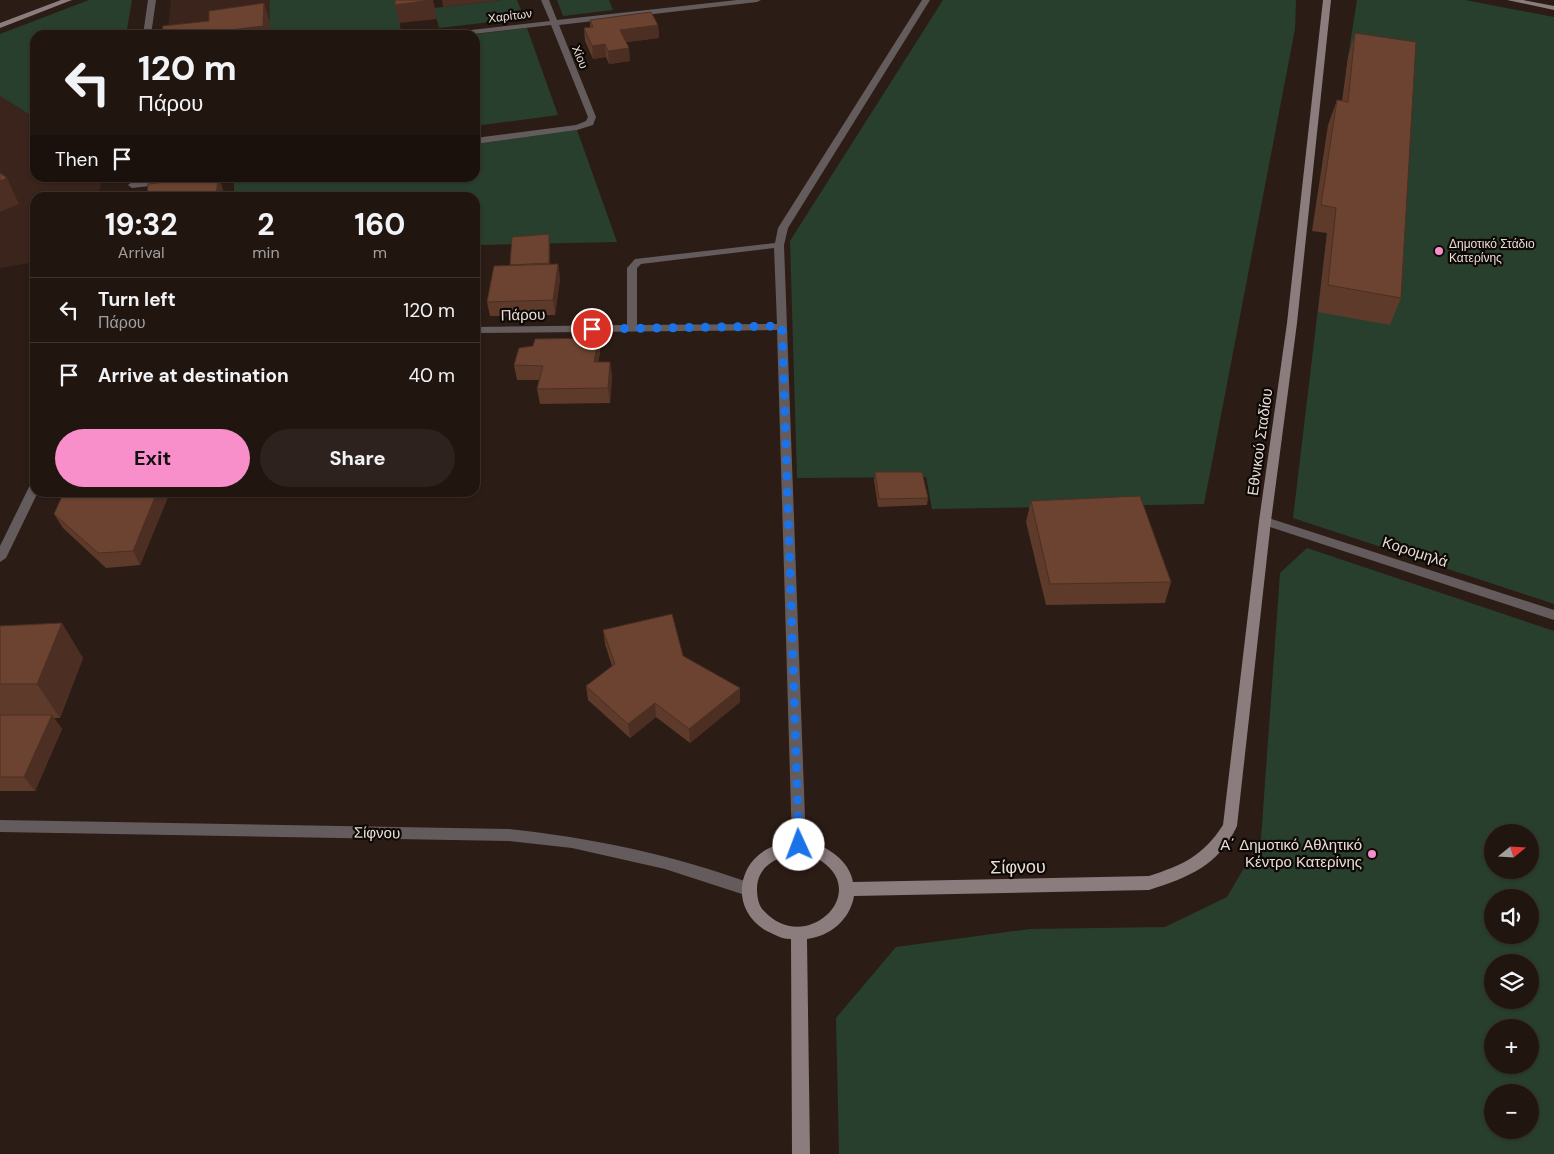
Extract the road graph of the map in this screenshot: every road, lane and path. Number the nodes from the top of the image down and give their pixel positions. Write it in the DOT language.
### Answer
graph roads {
  1 [pos="68,0"];
  2 [pos="152,0"];
  3 [pos="544,0"];
  4 [pos="757,0"];
  5 [pos="926,0"];
  6 [pos="1327,0"];
  7 [pos="1512,0"];
  8 [pos="1554,8"];
  9 [pos="554,22"];
  10 [pos="0,26"];
  11 [pos="148,30"];
  12 [pos="480,31"];
  13 [pos="480,139"];
  14 [pos="779,245"];
  15 [pos="782,326"];
  16 [pos="632,328"];
  17 [pos="480,330"];
  18 [pos="30,497"];
  19 [pos="1266,521"];
  20 [pos="0,558"];
  21 [pos="1554,615"];
  22 [pos="0,826"];
  23 [pos="799,845"];
  24 [pos="1189,870"];
  25 [pos="748,889"];
  26 [pos="845,889"];
  27 [pos="799,934"];
  28 [pos="802,1154"];
  1 -- 10 [label="street"];
  2 -- 11 [label="street"];
  3 -- 9 [label="street, Χίου"];
  4 -- 9 [label="street, Χαρίτων"];
  5 -- 14 [label="street"];
  6 -- 19 [label="street, Εθνικού Σταδίου"];
  7 -- 8 [label="street"];
  9 -- 12 [label="street, Χαρίτων"];
  9 -- 13 [label="street, Χίου"];
  14 -- 15 [label="street"];
  14 -- 16 [label="street"];
  15 -- 16 [label="street, Πάρου"];
  15 -- 23 [label="street"];
  16 -- 17 [label="street, Πάρου"];
  18 -- 20 [label="street"];
  19 -- 21 [label="street, Κορομηλά"];
  19 -- 24 [label="street, Εθνικού Σταδίου"];
  22 -- 25 [label="street, Σίφνου"];
  23 -- 25 [label="street"];
  23 -- 26 [label="street"];
  24 -- 26 [label="street, Σίφνου"];
  25 -- 27 [label="street"];
  26 -- 27 [label="street"];
  27 -- 28 [label="street"];
}
